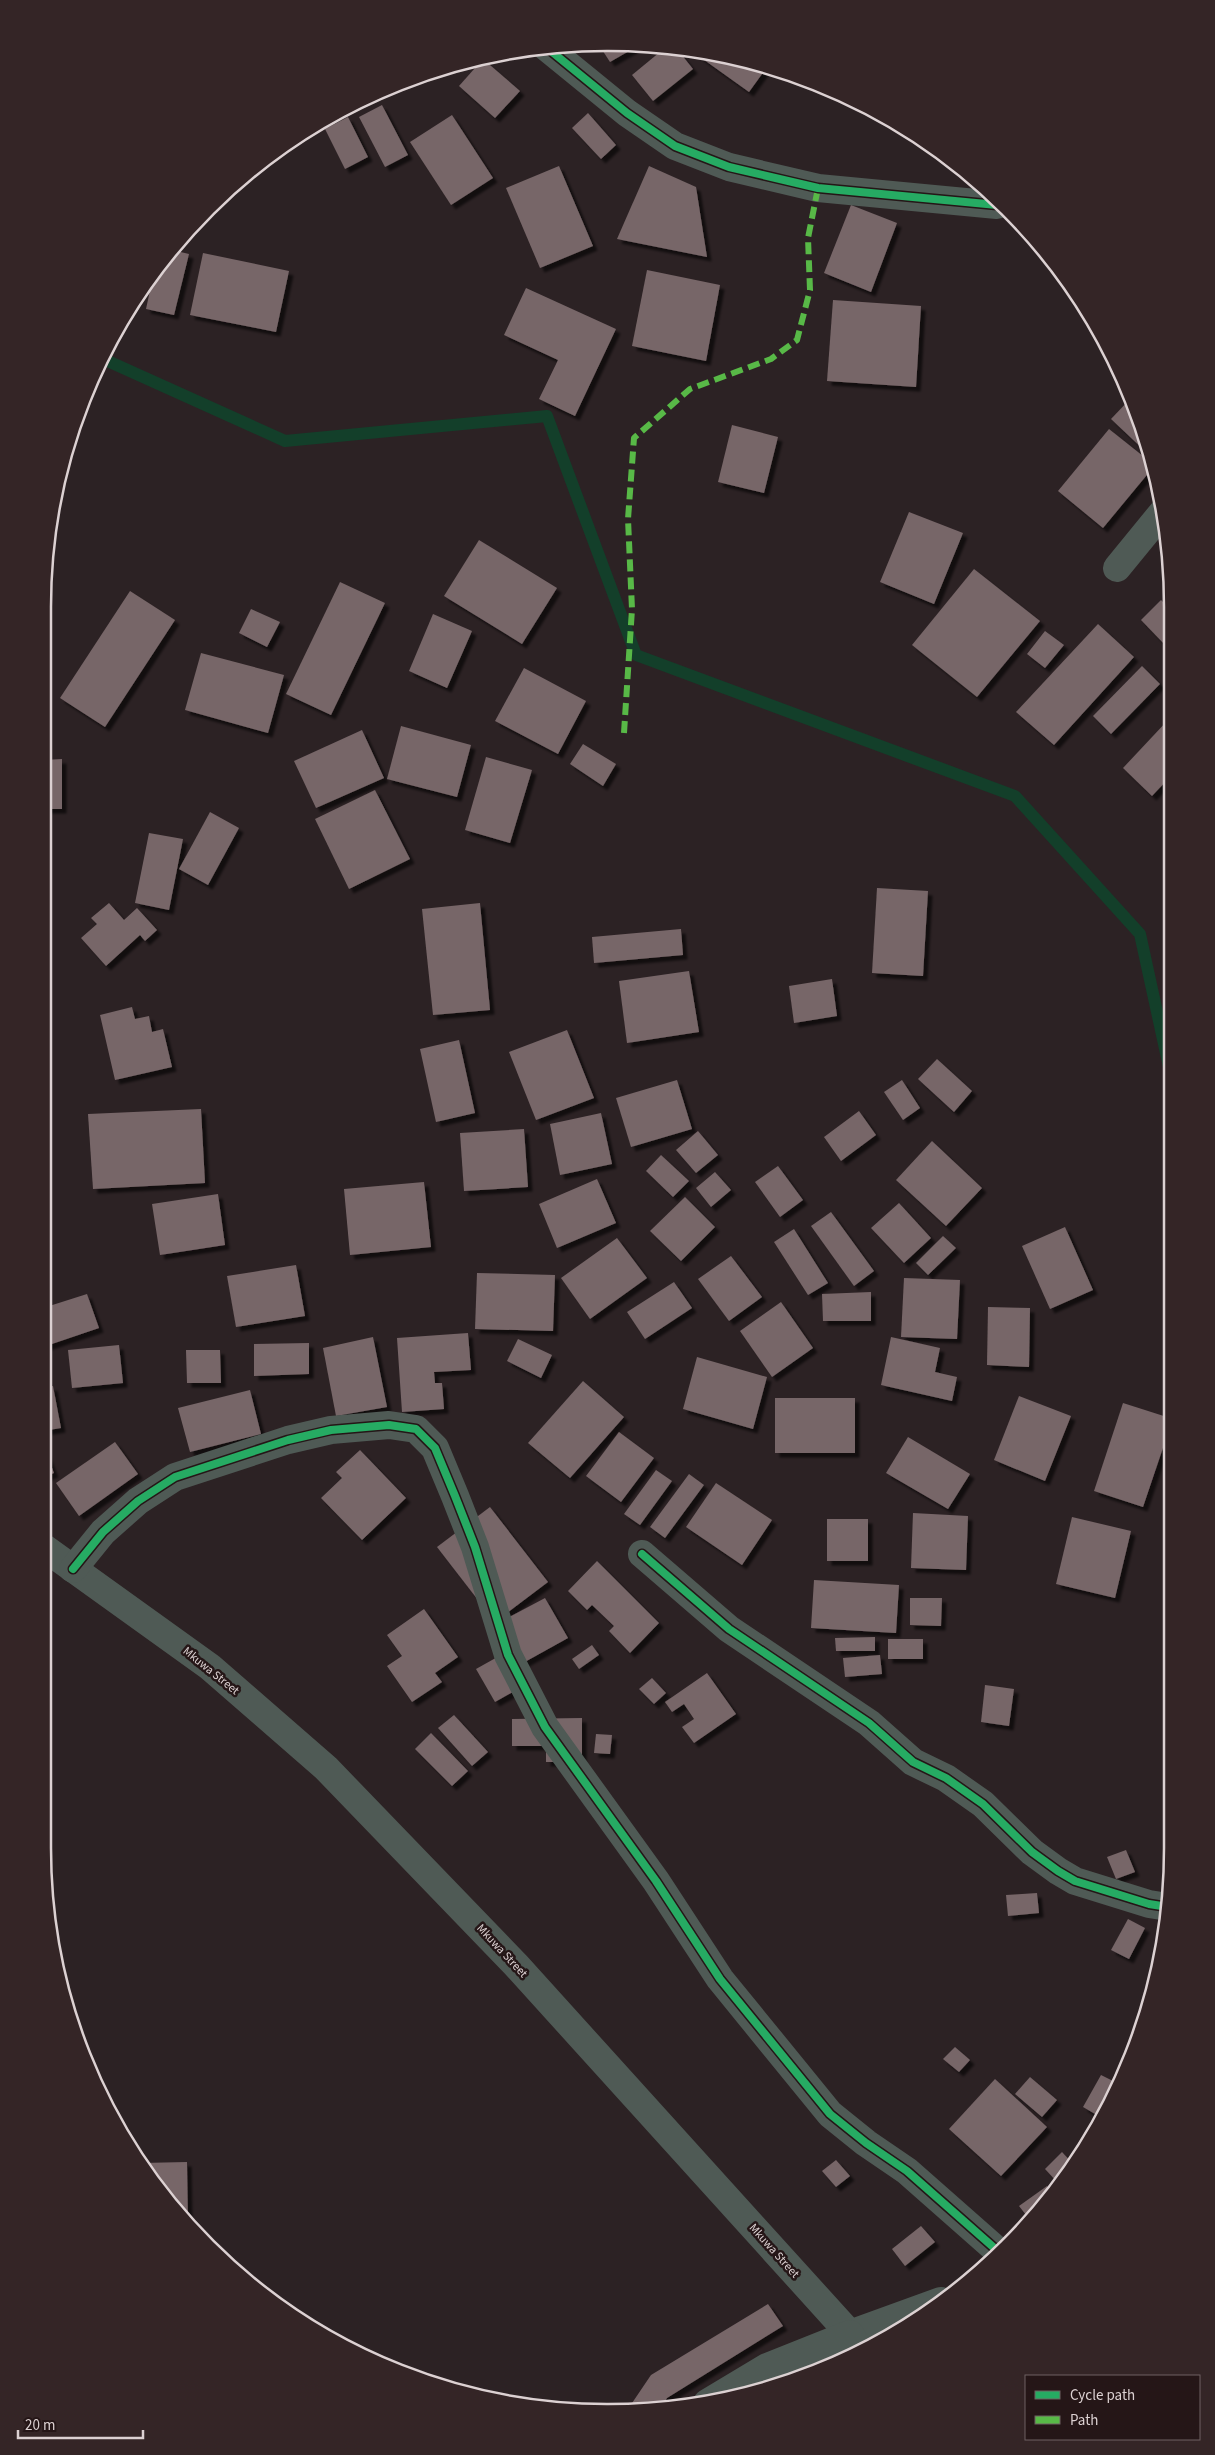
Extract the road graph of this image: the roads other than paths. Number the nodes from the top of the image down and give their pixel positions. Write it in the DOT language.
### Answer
graph roads {
  1 [pos="554,54"];
  2 [pos="991,204"];
  3 [pos="1156,520"];
  4 [pos="1117,568"];
  5 [pos="51,1553"];
  6 [pos="642,1554"];
  7 [pos="73,1569"];
  8 [pos="1161,1906"];
  9 [pos="994,2247"];
  10 [pos="893,2325"];
  11 [pos="856,2343"];
  12 [pos="728,2390"];
  1 -- 2 [label="street"];
  3 -- 4 [label="street"];
  5 -- 7 [label="street, Mkuwa Street"];
  6 -- 8 [label="street"];
  7 -- 9 [label="street"];
  7 -- 11 [label="street, Mkuwa Street"];
  10 -- 11 [label="street"];
  11 -- 12 [label="street"];
}
